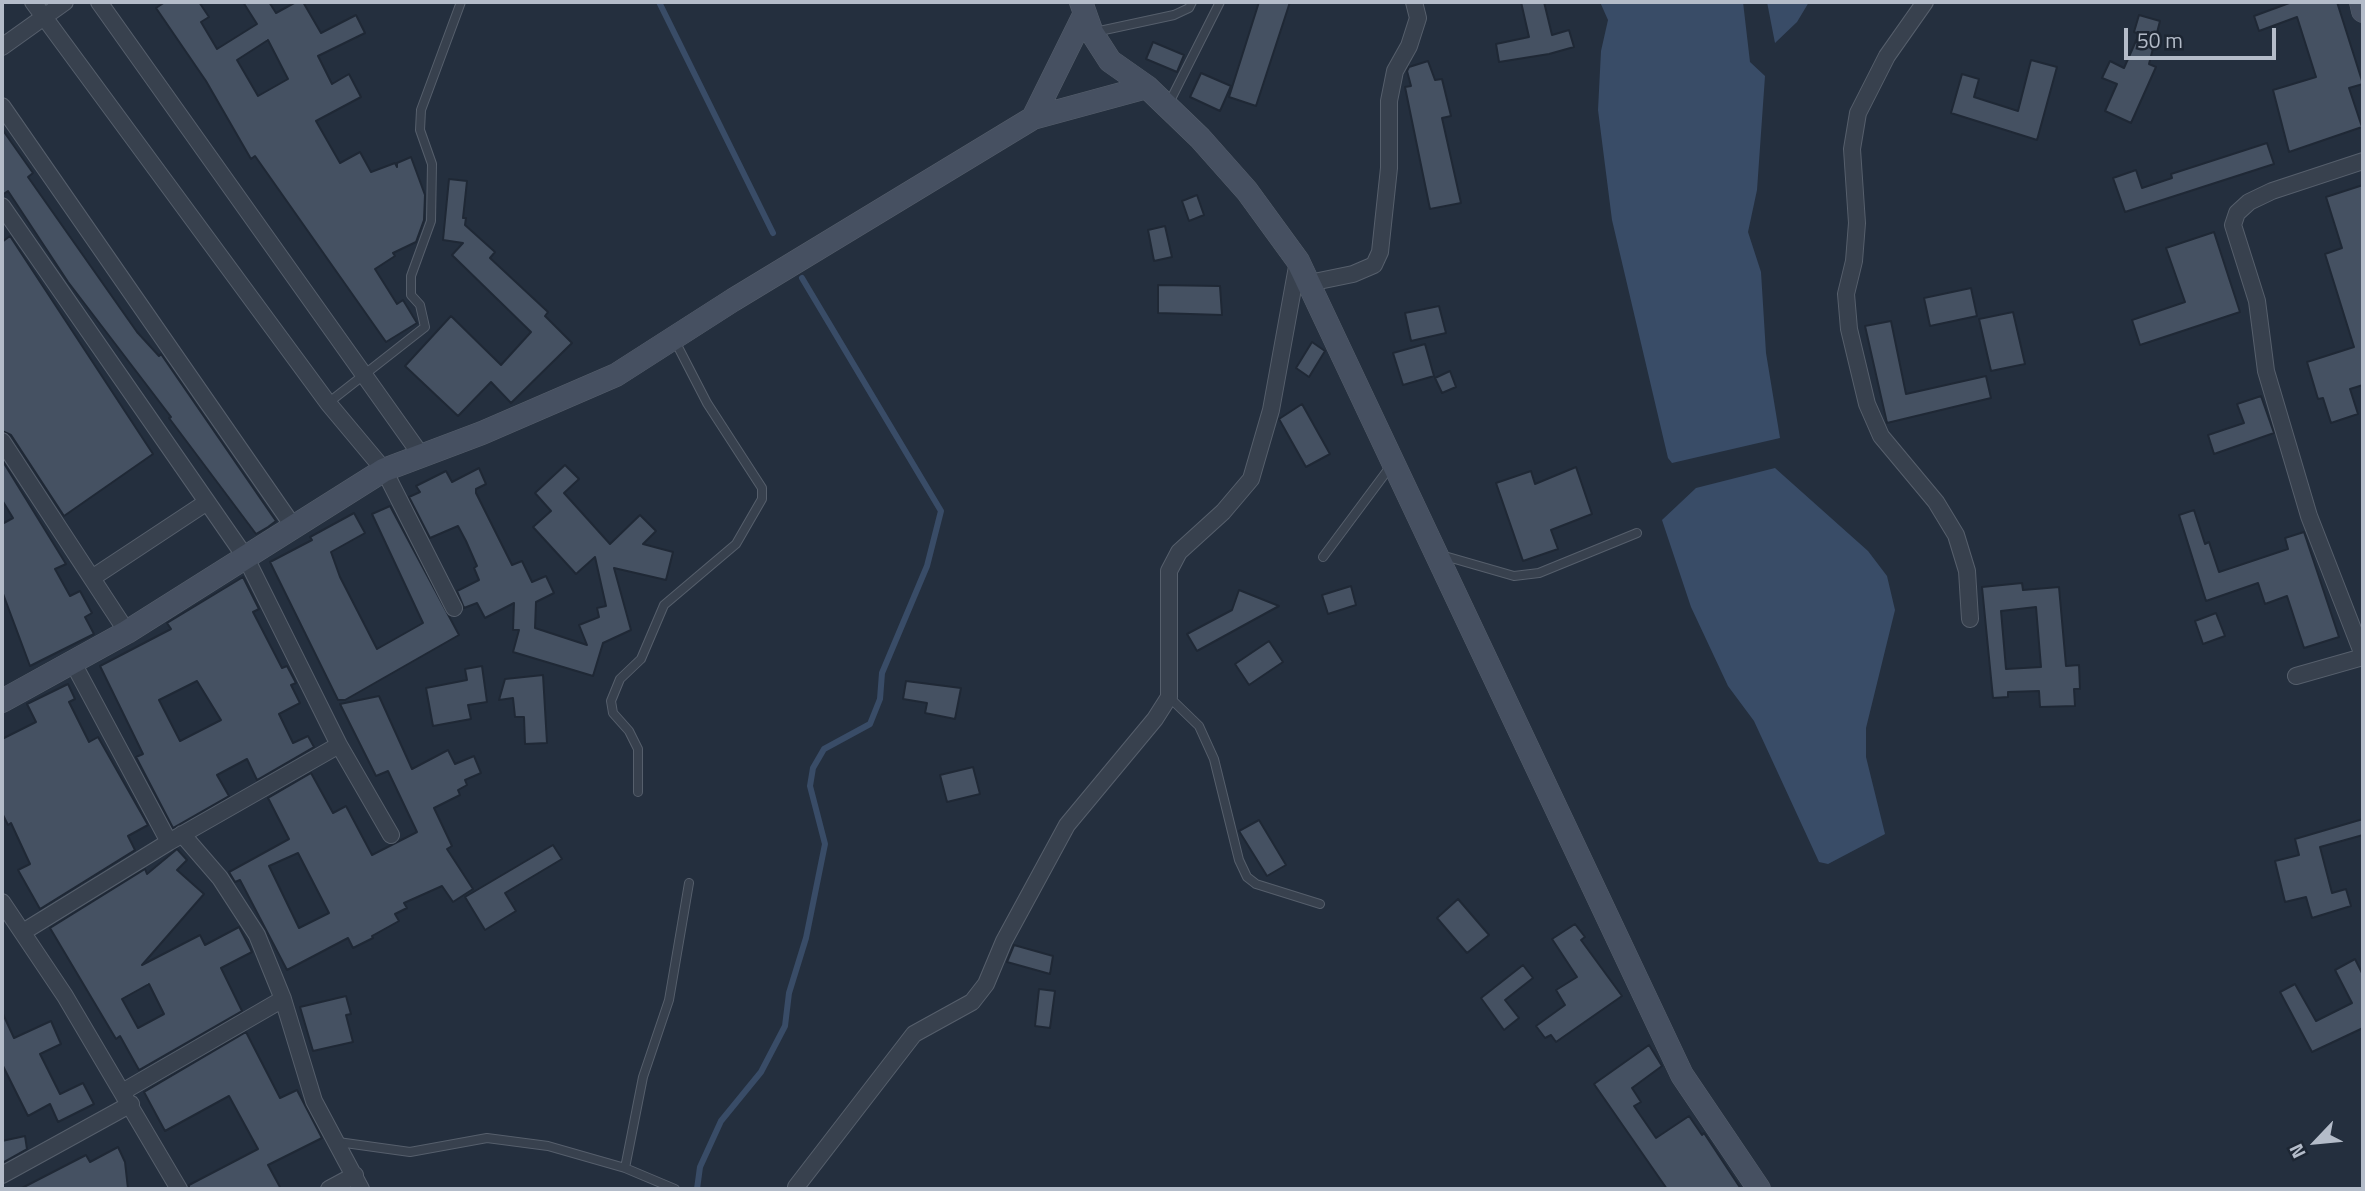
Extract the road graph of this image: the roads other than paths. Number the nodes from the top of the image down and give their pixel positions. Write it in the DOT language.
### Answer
graph roads {
  1 [pos="33,2"];
  2 [pos="65,2"];
  3 [pos="99,2"];
  4 [pos="461,2"];
  5 [pos="1192,2"];
  6 [pos="1220,2"];
  7 [pos="1414,2"];
  8 [pos="1925,2"];
  9 [pos="2361,2"];
  10 [pos="2363,11"];
  11 [pos="43,16"];
  12 [pos="1086,16"];
  13 [pos="2,47"];
  14 [pos="1147,88"];
  15 [pos="2,106"];
  16 [pos="1167,106"];
  17 [pos="1033,118"];
  18 [pos="2363,161"];
  19 [pos="2,206"];
  20 [pos="1298,261"];
  21 [pos="1308,284"];
  22 [pos="673,338"];
  23 [pos="364,376"];
  24 [pos="328,403"];
  25 [pos="2,441"];
  26 [pos="421,455"];
  27 [pos="1393,463"];
  28 [pos="384,470"];
  29 [pos="207,502"];
  30 [pos="293,526"];
  31 [pos="1637,533"];
  32 [pos="1436,553"];
  33 [pos="1323,557"];
  34 [pos="246,558"];
  35 [pos="92,578"];
  36 [pos="454,608"];
  37 [pos="1970,619"];
  38 [pos="127,632"];
  39 [pos="2363,656"];
  40 [pos="72,661"];
  41 [pos="2296,676"];
  42 [pos="1169,697"];
  43 [pos="2,701"];
  44 [pos="339,745"];
  45 [pos="638,792"];
  46 [pos="391,835"];
  47 [pos="175,838"];
  48 [pos="689,883"];
  49 [pos="2,902"];
  50 [pos="1320,904"];
  51 [pos="23,932"];
  52 [pos="283,999"];
  53 [pos="127,1097"];
  54 [pos="335,1142"];
  55 [pos="625,1168"];
  56 [pos="2,1175"];
  57 [pos="358,1182"];
  58 [pos="796,1188"];
  59 [pos="179,1189"];
  60 [pos="329,1189"];
  61 [pos="675,1189"];
  62 [pos="1759,1189"];
  1 -- 11 [label="street"];
  2 -- 11 [label="street"];
  3 -- 23 [label="street"];
  4 -- 23 [label="lane"];
  5 -- 12 [label="lane"];
  6 -- 16 [label="lane"];
  7 -- 21 [label="street"];
  8 -- 37 [label="street"];
  9 -- 10 [label="main road"];
  11 -- 13 [label="street"];
  11 -- 24 [label="street"];
  12 -- 14 [label="main road"];
  12 -- 17 [label="main road"];
  14 -- 16 [label="main road"];
  14 -- 17 [label="main road"];
  15 -- 30 [label="street"];
  16 -- 20 [label="main road"];
  17 -- 22 [label="main road"];
  18 -- 39 [label="street"];
  19 -- 29 [label="street"];
  20 -- 21 [label="main road"];
  20 -- 42 [label="street"];
  21 -- 27 [label="main road"];
  22 -- 26 [label="main road"];
  22 -- 45 [label="lane"];
  23 -- 24 [label="lane"];
  23 -- 26 [label="street"];
  24 -- 28 [label="street"];
  25 -- 35 [label="street"];
  26 -- 28 [label="main road"];
  27 -- 32 [label="main road"];
  27 -- 33 [label="lane"];
  28 -- 30 [label="main road"];
  28 -- 36 [label="street"];
  29 -- 34 [label="street"];
  29 -- 35 [label="street"];
  30 -- 34 [label="main road"];
  31 -- 32 [label="lane"];
  32 -- 62 [label="main road"];
  34 -- 38 [label="main road"];
  34 -- 44 [label="street"];
  35 -- 38 [label="street"];
  38 -- 40 [label="main road"];
  39 -- 41 [label="street"];
  40 -- 43 [label="main road"];
  40 -- 47 [label="street"];
  42 -- 50 [label="lane"];
  42 -- 58 [label="street"];
  44 -- 46 [label="street"];
  44 -- 47 [label="street"];
  47 -- 51 [label="street"];
  47 -- 52 [label="street"];
  48 -- 55 [label="lane"];
  49 -- 51 [label="street"];
  51 -- 53 [label="street"];
  52 -- 53 [label="street"];
  52 -- 54 [label="street"];
  53 -- 56 [label="street"];
  53 -- 59 [label="street"];
  54 -- 55 [label="lane"];
  54 -- 57 [label="street"];
  55 -- 61 [label="lane"];
  57 -- 60 [label="street"];
}
